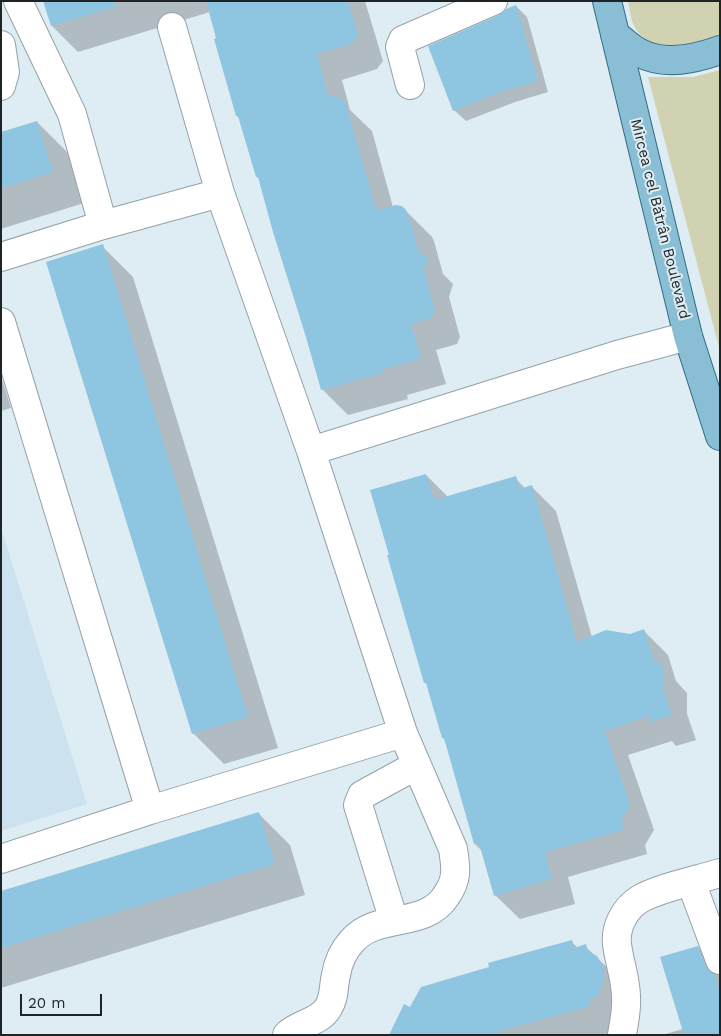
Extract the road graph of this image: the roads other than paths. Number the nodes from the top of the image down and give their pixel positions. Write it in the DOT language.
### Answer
graph roads {
  1 [pos="18,1"];
  2 [pos="493,1"];
  3 [pos="607,1"];
  4 [pos="172,27"];
  5 [pos="615,34"];
  6 [pos="1,45"];
  7 [pos="720,50"];
  8 [pos="410,85"];
  9 [pos="1,86"];
  10 [pos="220,194"];
  11 [pos="103,225"];
  12 [pos="1,257"];
  13 [pos="1,322"];
  14 [pos="688,336"];
  15 [pos="720,436"];
  16 [pos="311,451"];
  17 [pos="404,732"];
  18 [pos="417,765"];
  19 [pos="150,810"];
  20 [pos="1,858"];
  21 [pos="720,873"];
  22 [pos="691,882"];
  23 [pos="394,921"];
  24 [pos="720,960"];
  25 [pos="287,1035"];
  26 [pos="622,1035"];
  1 -- 11 [label="lane"];
  2 -- 8 [label="lane"];
  3 -- 5 [label="main road, Mircea cel Bătrân Boulevard"];
  4 -- 10 [label="lane"];
  5 -- 7 [label="main road"];
  5 -- 14 [label="main road, Mircea cel Bătrân Boulevard"];
  6 -- 9 [label="lane"];
  10 -- 11 [label="lane"];
  10 -- 16 [label="lane"];
  11 -- 12 [label="lane"];
  13 -- 19 [label="lane"];
  14 -- 15 [label="main road, Mircea cel Bătrân Boulevard"];
  14 -- 16 [label="lane"];
  16 -- 17 [label="lane"];
  17 -- 18 [label="lane"];
  17 -- 19 [label="lane"];
  18 -- 23 [label="lane"];
  18 -- 23 [label="lane"];
  19 -- 20 [label="lane"];
  21 -- 22 [label="lane"];
  22 -- 24 [label="lane"];
  22 -- 26 [label="lane"];
  23 -- 25 [label="lane"];
}
